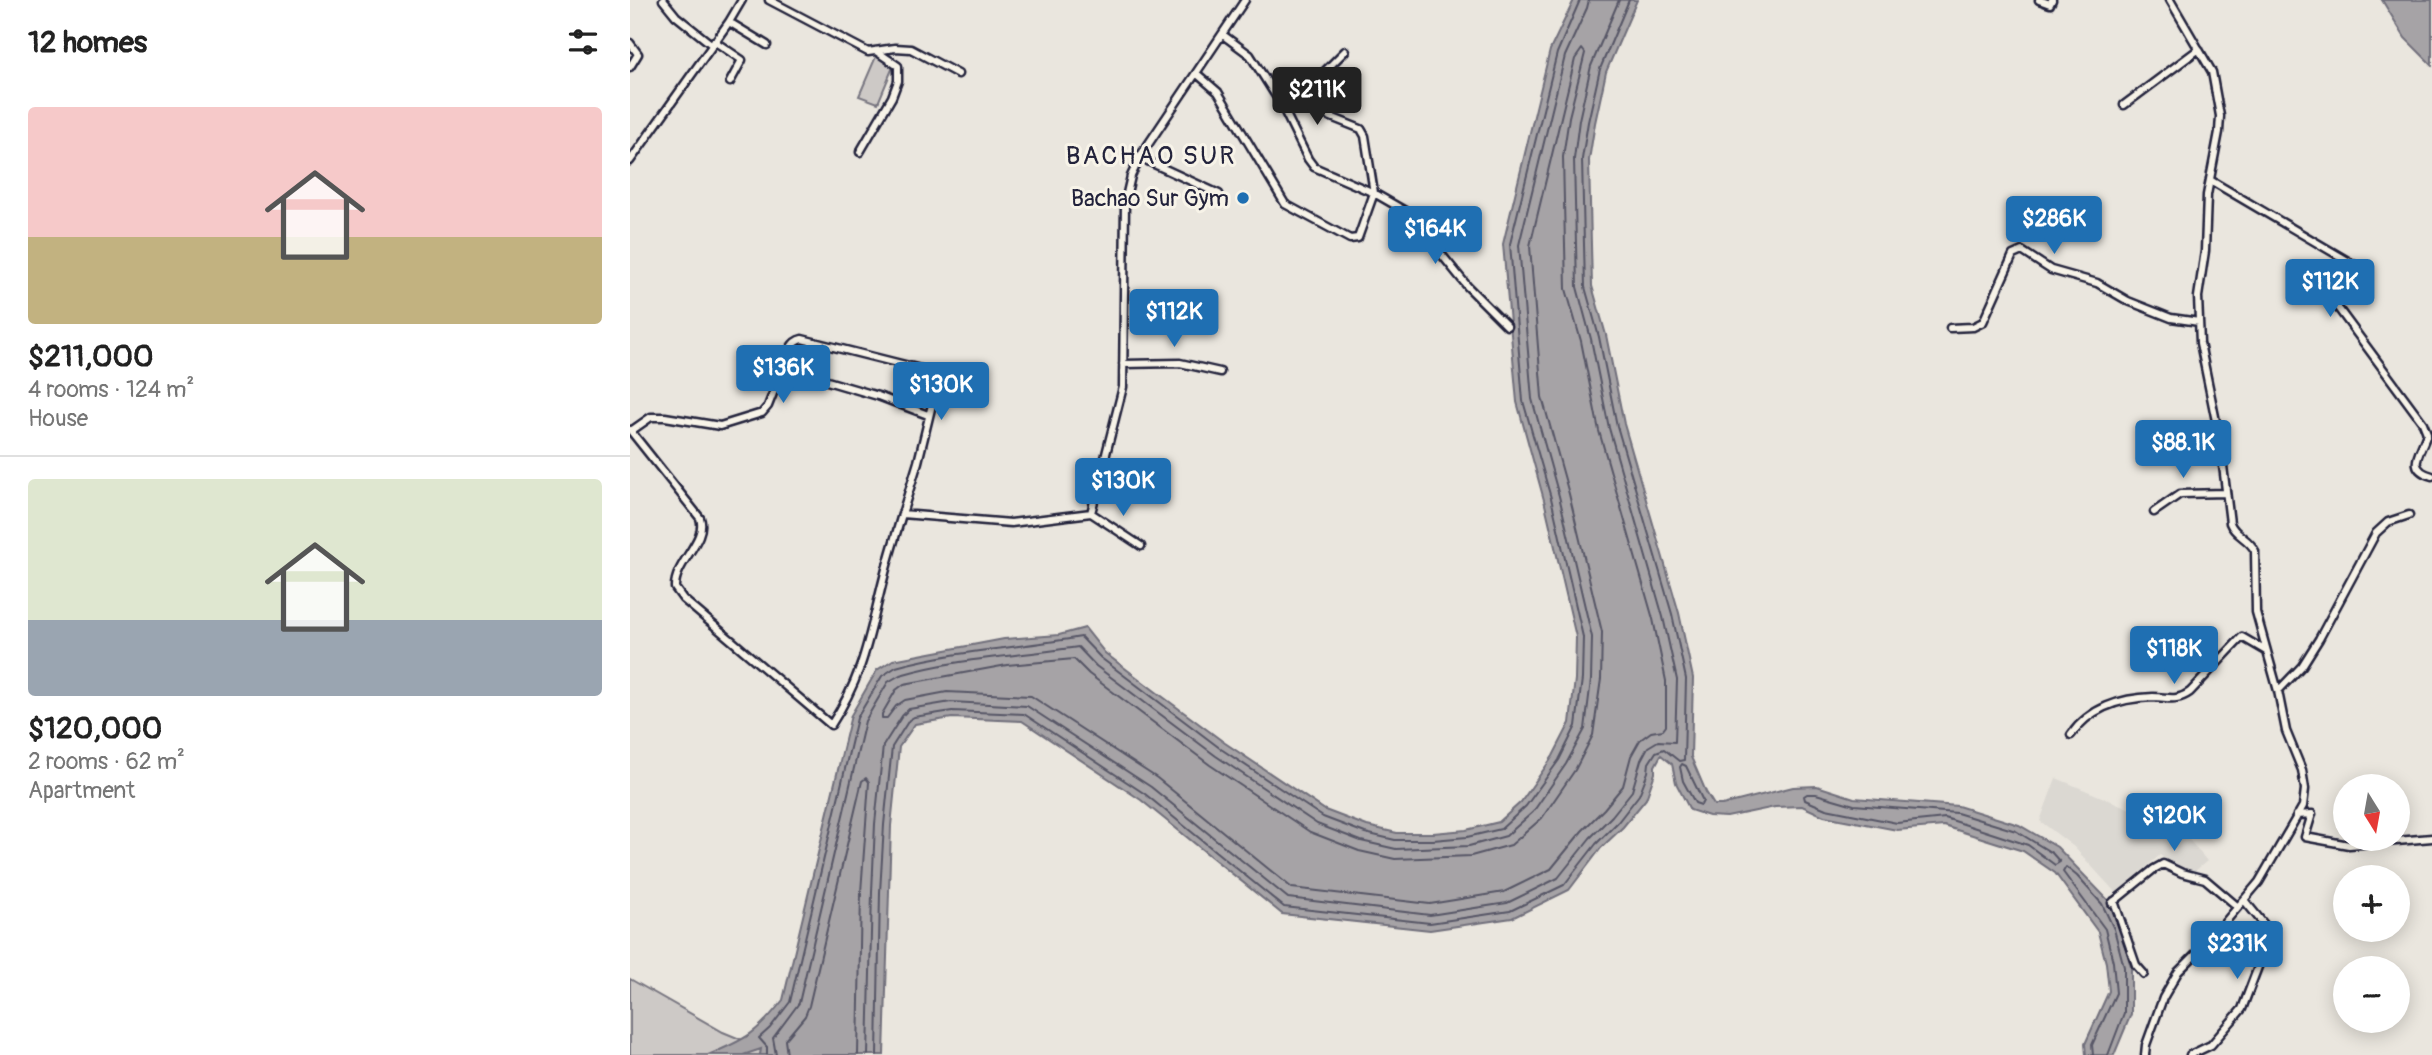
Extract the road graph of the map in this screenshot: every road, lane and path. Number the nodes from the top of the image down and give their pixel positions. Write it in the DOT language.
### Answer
graph roads {
  1 [pos="663,0"];
  2 [pos="741,0"];
  3 [pos="769,0"];
  4 [pos="1245,0"];
  5 [pos="2039,0"];
  6 [pos="2052,0"];
  7 [pos="2170,0"];
  8 [pos="729,22"];
  9 [pos="1223,35"];
  10 [pos="630,43"];
  11 [pos="712,43"];
  12 [pos="767,46"];
  13 [pos="2199,49"];
  14 [pos="876,51"];
  15 [pos="1345,51"];
  16 [pos="630,66"];
  17 [pos="1196,73"];
  18 [pos="958,74"];
  19 [pos="730,82"];
  20 [pos="1281,104"];
  21 [pos="2124,105"];
  22 [pos="1306,107"];
  23 [pos="860,152"];
  24 [pos="1139,157"];
  25 [pos="630,161"];
  26 [pos="2210,180"];
  27 [pos="1374,193"];
  28 [pos="1219,194"];
  29 [pos="2199,322"];
  30 [pos="1507,326"];
  31 [pos="1950,328"];
  32 [pos="1123,364"];
  33 [pos="783,368"];
  34 [pos="1220,372"];
  35 [pos="928,415"];
  36 [pos="631,430"];
  37 [pos="2432,476"];
  38 [pos="2226,493"];
  39 [pos="2154,512"];
  40 [pos="1091,513"];
  41 [pos="902,514"];
  42 [pos="2409,515"];
  43 [pos="1141,546"];
  44 [pos="2266,651"];
  45 [pos="2278,691"];
  46 [pos="2071,735"];
  47 [pos="2297,815"];
  48 [pos="2432,838"];
  49 [pos="2244,900"];
  50 [pos="2238,907"];
  51 [pos="2144,974"];
  52 [pos="2145,1055"];
  53 [pos="2190,1055"];
  1 -- 11 [label="street"];
  2 -- 8 [label="street"];
  3 -- 14 [label="street"];
  4 -- 9 [label="street"];
  5 -- 6 [label="street"];
  7 -- 13 [label="street"];
  8 -- 11 [label="street"];
  8 -- 12 [label="street"];
  9 -- 17 [label="street"];
  9 -- 20 [label="street"];
  10 -- 16 [label="street"];
  11 -- 19 [label="street"];
  11 -- 25 [label="street"];
  13 -- 21 [label="street"];
  13 -- 26 [label="street"];
  14 -- 18 [label="street"];
  14 -- 23 [label="street"];
  15 -- 22 [label="street"];
  17 -- 24 [label="street"];
  17 -- 27 [label="street"];
  20 -- 22 [label="street"];
  20 -- 27 [label="street"];
  22 -- 27 [label="street"];
  24 -- 28 [label="street"];
  24 -- 32 [label="street"];
  26 -- 29 [label="street"];
  26 -- 37 [label="street"];
  27 -- 30 [label="street"];
  29 -- 31 [label="street"];
  29 -- 38 [label="street"];
  32 -- 34 [label="street"];
  32 -- 40 [label="street"];
  33 -- 35 [label="street"];
  33 -- 35 [label="street"];
  33 -- 36 [label="street"];
  35 -- 41 [label="street"];
  36 -- 41 [label="street"];
  38 -- 39 [label="street"];
  38 -- 44 [label="street"];
  40 -- 41 [label="street"];
  40 -- 43 [label="street"];
  42 -- 45 [label="street"];
  44 -- 45 [label="street"];
  44 -- 46 [label="street"];
  45 -- 47 [label="street"];
  47 -- 48 [label="street"];
  47 -- 49 [label="street"];
  49 -- 50 [label="street"];
  49 -- 53 [label="street"];
  50 -- 51 [label="street"];
  50 -- 52 [label="street"];
}
